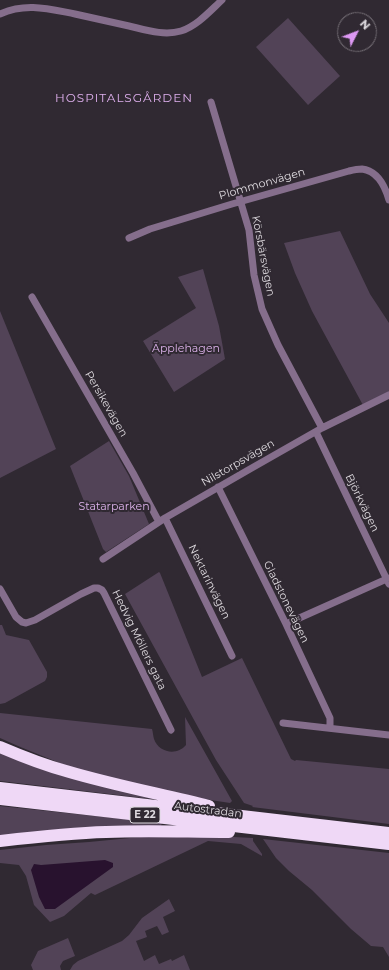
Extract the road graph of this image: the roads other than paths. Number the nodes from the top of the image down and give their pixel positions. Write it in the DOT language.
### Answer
graph roads {
  1 [pos="222,0"];
  2 [pos="0,14"];
  3 [pos="211,102"];
  4 [pos="389,200"];
  5 [pos="240,201"];
  6 [pos="129,238"];
  7 [pos="32,297"];
  8 [pos="389,395"];
  9 [pos="319,430"];
  10 [pos="218,487"];
  11 [pos="162,520"];
  12 [pos="103,559"];
  13 [pos="388,580"];
  14 [pos="0,589"];
  15 [pos="286,624"];
  16 [pos="232,656"];
  17 [pos="283,723"];
  18 [pos="330,728"];
  19 [pos="171,730"];
  20 [pos="389,734"];
  21 [pos="1,747"];
  22 [pos="0,788"];
  23 [pos="0,799"];
  24 [pos="259,818"];
  25 [pos="290,832"];
  26 [pos="389,833"];
  27 [pos="0,841"];
  28 [pos="389,844"];
  1 -- 2 [label="street"];
  3 -- 5 [label="street, Körsbärsvägen"];
  4 -- 5 [label="street, Plommonvägen"];
  5 -- 6 [label="street, Plommonvägen"];
  5 -- 9 [label="street, Körsbärsvägen"];
  7 -- 11 [label="street, Persikevägen"];
  8 -- 9 [label="street, Nilstorpsvägen"];
  9 -- 10 [label="street, Nilstorpsvägen"];
  9 -- 13 [label="street, Björkvägen"];
  10 -- 11 [label="street, Nilstorpsvägen"];
  10 -- 15 [label="street, Gladstonevägen"];
  11 -- 12 [label="street, Nilstorpsvägen"];
  11 -- 16 [label="street, Nektarinvägen"];
  13 -- 15 [label="street"];
  14 -- 19 [label="street, Hedvig Möllers gata"];
  15 -- 18 [label="street, Gladstonevägen"];
  17 -- 18 [label="street"];
  18 -- 20 [label="street"];
  21 -- 24 [label="highway"];
  22 -- 24 [label="highway, Autostradan / E 22"];
  23 -- 25 [label="highway, Autostradan / E 22"];
  24 -- 26 [label="highway, Autostradan / E 22"];
  25 -- 27 [label="highway"];
  25 -- 28 [label="highway, Autostradan / E 22"];
}
